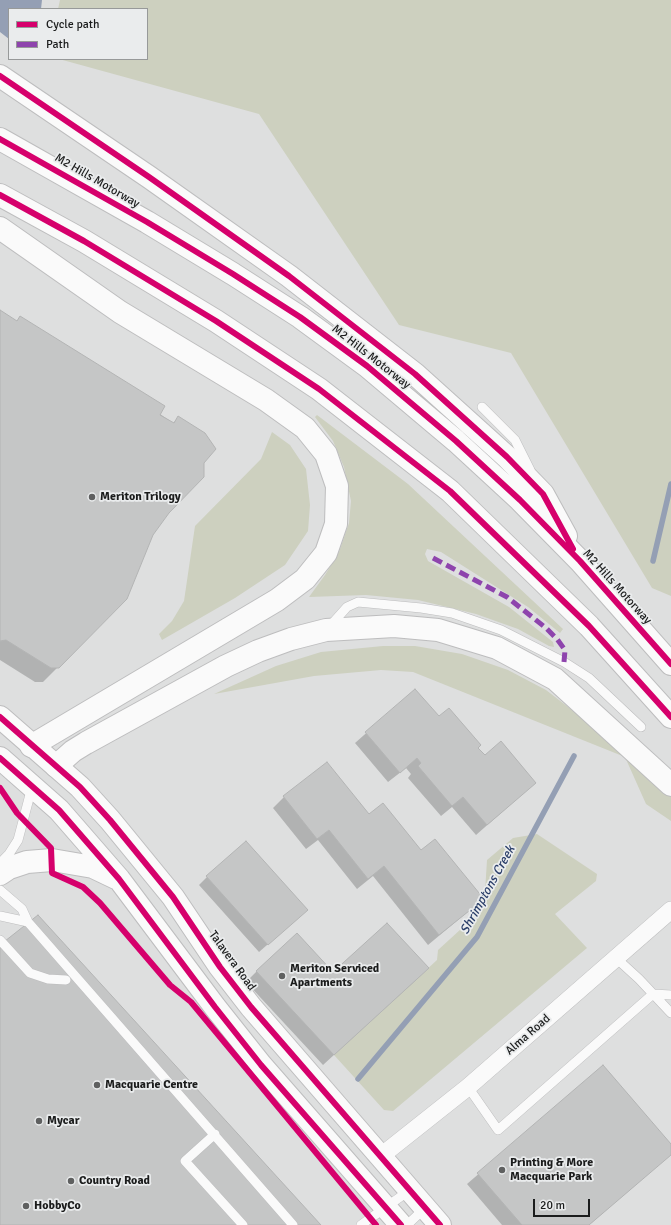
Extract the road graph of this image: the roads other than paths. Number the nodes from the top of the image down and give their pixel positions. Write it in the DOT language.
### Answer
graph roads {
  1 [pos="0,76"];
  2 [pos="0,139"];
  3 [pos="0,194"];
  4 [pos="0,228"];
  5 [pos="482,407"];
  6 [pos="543,494"];
  7 [pos="580,561"];
  8 [pos="326,630"];
  9 [pos="671,664"];
  10 [pos="0,717"];
  11 [pos="671,717"];
  12 [pos="641,727"];
  13 [pos="31,746"];
  14 [pos="1,762"];
  15 [pos="56,766"];
  16 [pos="671,785"];
  17 [pos="32,786"];
  18 [pos="0,863"];
  19 [pos="0,874"];
  20 [pos="119,879"];
  21 [pos="0,890"];
  22 [pos="671,910"];
  23 [pos="0,916"];
  24 [pos="28,922"];
  25 [pos="1,942"];
  26 [pos="616,958"];
  27 [pos="66,980"];
  28 [pos="653,994"];
  29 [pos="671,995"];
  30 [pos="671,1013"];
  31 [pos="468,1087"];
  32 [pos="215,1134"];
  33 [pos="381,1156"];
  34 [pos="410,1190"];
  35 [pos="385,1206"];
  36 [pos="425,1208"];
  37 [pos="243,1225"];
  38 [pos="294,1225"];
  39 [pos="361,1225"];
  40 [pos="401,1225"];
  41 [pos="407,1225"];
  42 [pos="440,1225"];
  1 -- 6 [label="main road"];
  2 -- 7 [label="main road, M2 Hills Motorway"];
  3 -- 11 [label="main road"];
  4 -- 13 [label="main road"];
  5 -- 6 [label="lane"];
  6 -- 7 [label="main road"];
  7 -- 9 [label="main road, M2 Hills Motorway"];
  8 -- 12 [label="lane"];
  8 -- 15 [label="main road"];
  8 -- 16 [label="main road"];
  10 -- 13 [label="main road, Talavera Road"];
  13 -- 14 [label="main road"];
  13 -- 15 [label="main road, Talavera Road"];
  14 -- 17 [label="main road"];
  15 -- 17 [label="main road"];
  15 -- 33 [label="main road, Talavera Road"];
  17 -- 18 [label="lane"];
  17 -- 20 [label="main road"];
  19 -- 20 [label="main road"];
  20 -- 35 [label="main road"];
  21 -- 24 [label="lane"];
  22 -- 26 [label="street, Alma Road"];
  23 -- 24 [label="lane"];
  24 -- 32 [label="lane"];
  25 -- 27 [label="lane"];
  26 -- 28 [label="lane"];
  26 -- 31 [label="street, Alma Road"];
  28 -- 29 [label="lane"];
  28 -- 30 [label="lane"];
  28 -- 31 [label="lane"];
  31 -- 33 [label="street, Alma Road"];
  32 -- 37 [label="lane"];
  32 -- 38 [label="lane"];
  33 -- 34 [label="main road, Talavera Road"];
  34 -- 35 [label="lane"];
  34 -- 36 [label="main road, Talavera Road"];
  35 -- 39 [label="lane"];
  35 -- 40 [label="main road"];
  36 -- 41 [label="lane"];
  36 -- 42 [label="main road, Talavera Road"];
}
